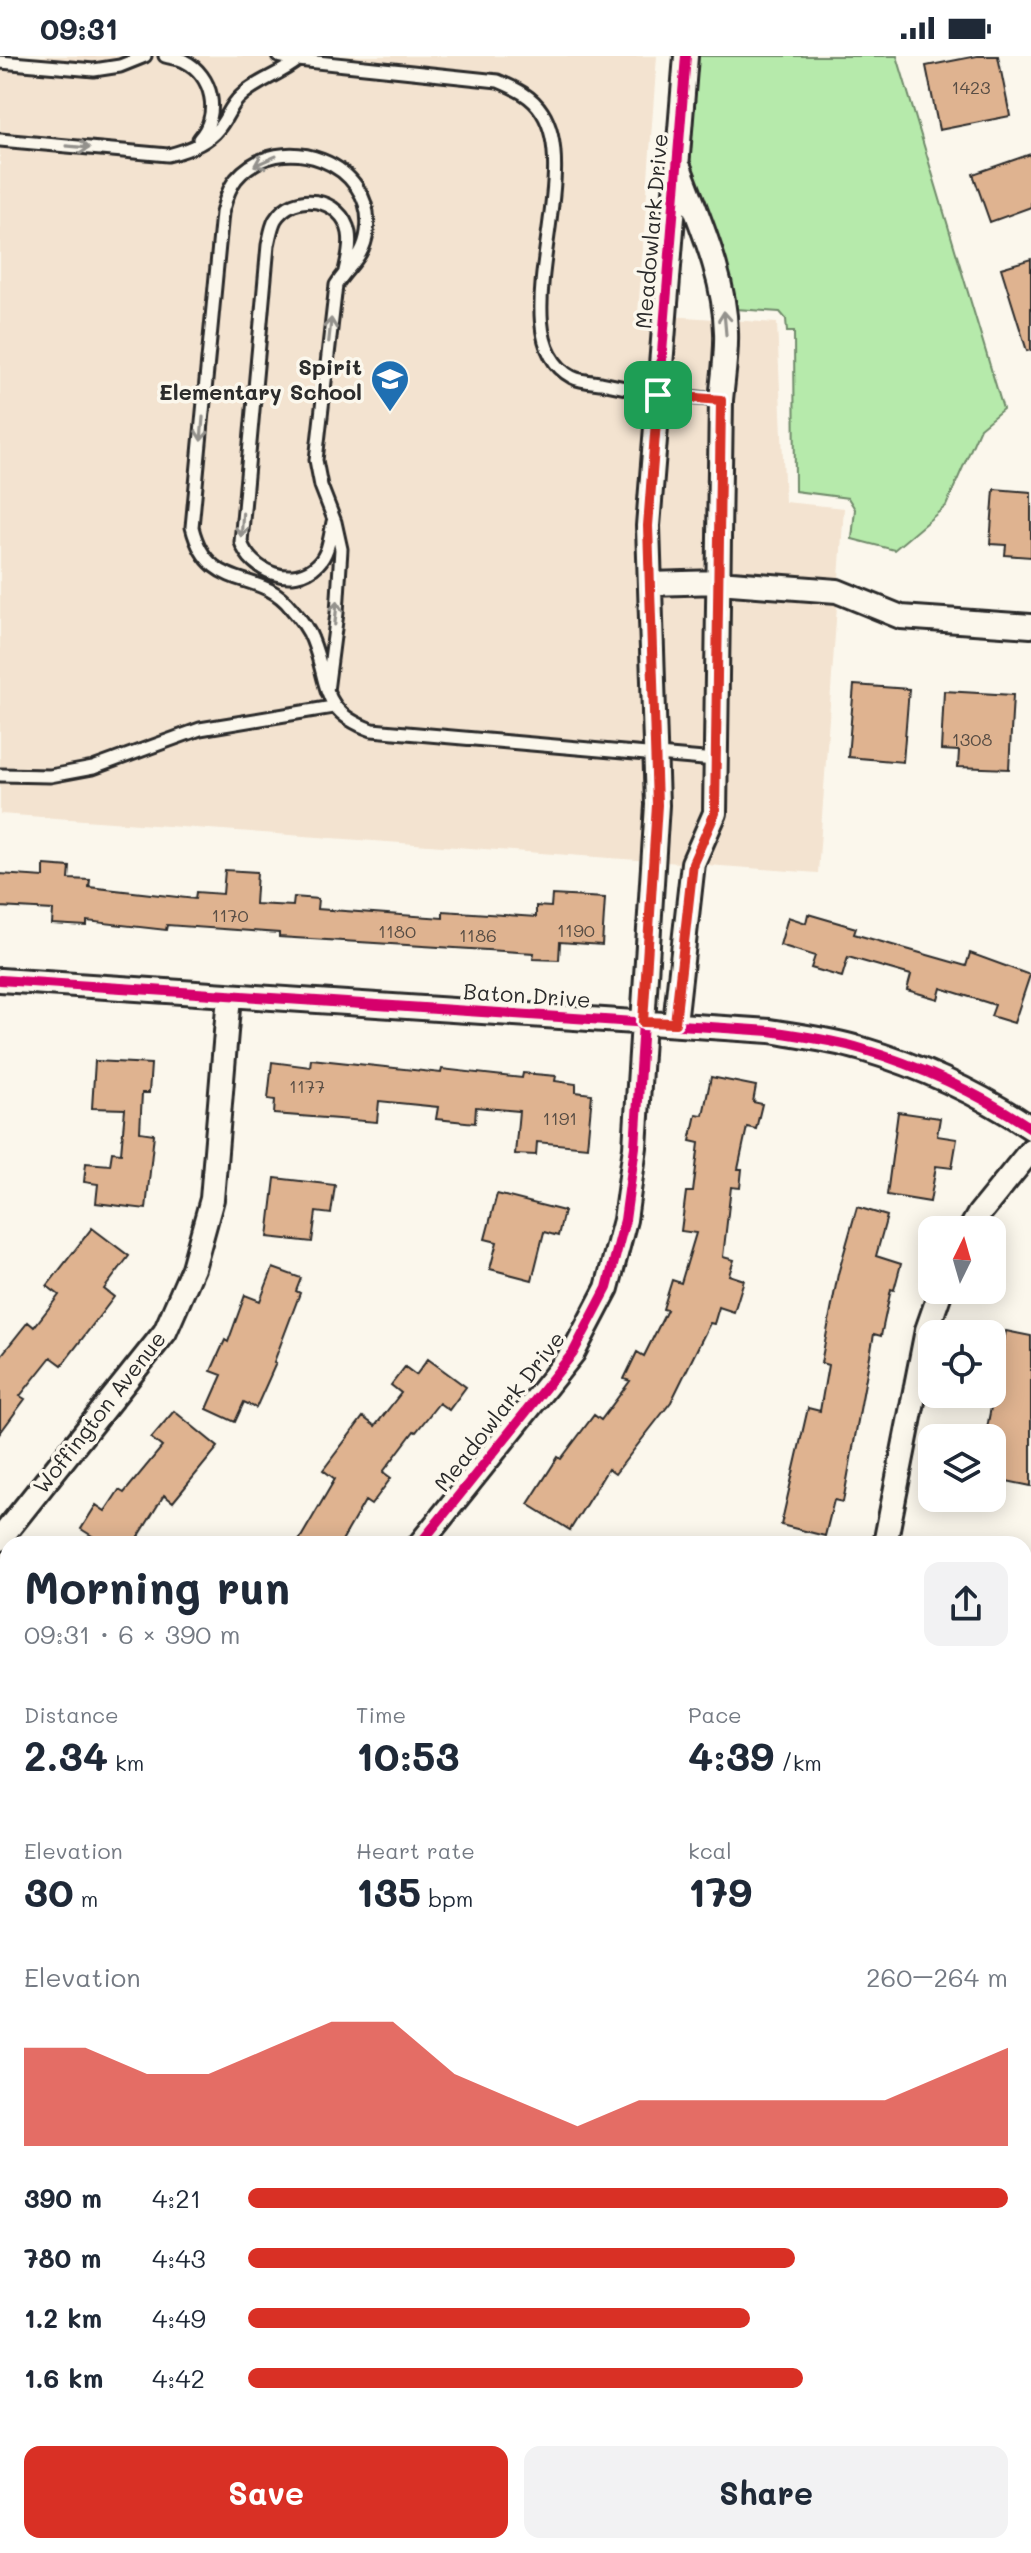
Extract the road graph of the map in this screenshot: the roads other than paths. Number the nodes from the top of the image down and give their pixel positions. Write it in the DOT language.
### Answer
graph roads {
  1 [pos="145,56"];
  2 [pos="165,56"];
  3 [pos="278,56"];
  4 [pos="686,56"];
  5 [pos="298,60"];
  6 [pos="0,62"];
  7 [pos="0,140"];
  8 [pos="191,148"];
  9 [pos="677,160"];
  10 [pos="345,271"];
  11 [pos="658,395"];
  12 [pos="721,400"];
  13 [pos="334,519"];
  14 [pos="258,567"];
  15 [pos="249,582"];
  16 [pos="718,582"];
  17 [pos="650,584"];
  18 [pos="1031,626"];
  19 [pos="327,691"];
  20 [pos="333,707"];
  21 [pos="655,755"];
  22 [pos="715,760"];
  23 [pos="0,775"];
  24 [pos="0,980"];
  25 [pos="229,996"];
  26 [pos="643,1022"];
  27 [pos="675,1023"];
  28 [pos="1031,1128"];
  29 [pos="1031,1150"];
  30 [pos="978,1216"];
  31 [pos="936,1304"];
  32 [pos="2,1536"];
  33 [pos="426,1536"];
  34 [pos="887,1536"];
  1 -- 6 [label="lane"];
  2 -- 8 [label="lane"];
  3 -- 5 [label="lane"];
  4 -- 9 [label="street, Meadowlark Drive"];
  5 -- 8 [label="lane"];
  5 -- 11 [label="lane"];
  7 -- 8 [label="lane, one-way"];
  9 -- 11 [label="street, Meadowlark Drive"];
  12 -- 9 [label="street, Meadowlark Drive, one-way"];
  13 -- 10 [label="lane, one-way"];
  10 -- 14 [label="lane, one-way"];
  10 -- 15 [label="lane, one-way"];
  11 -- 12 [label="lane"];
  11 -- 17 [label="street, Meadowlark Drive"];
  12 -- 16 [label="street, Meadowlark Drive"];
  13 -- 14 [label="lane"];
  19 -- 13 [label="lane, one-way"];
  14 -- 15 [label="lane"];
  15 -- 19 [label="lane"];
  16 -- 17 [label="street"];
  16 -- 18 [label="street"];
  16 -- 22 [label="street, Meadowlark Drive"];
  17 -- 21 [label="street, Meadowlark Drive"];
  19 -- 20 [label="lane"];
  20 -- 21 [label="lane"];
  20 -- 23 [label="lane"];
  21 -- 22 [label="lane"];
  21 -- 26 [label="street, Meadowlark Drive"];
  22 -- 27 [label="street, Meadowlark Drive"];
  24 -- 25 [label="street, Baton Drive"];
  25 -- 26 [label="street, Baton Drive"];
  25 -- 32 [label="street, Woffington Avenue"];
  26 -- 27 [label="street, Baton Drive"];
  26 -- 33 [label="street, Meadowlark Drive"];
  27 -- 28 [label="street, Baton Drive"];
  29 -- 30 [label="street"];
  31 -- 34 [label="street"];
}
